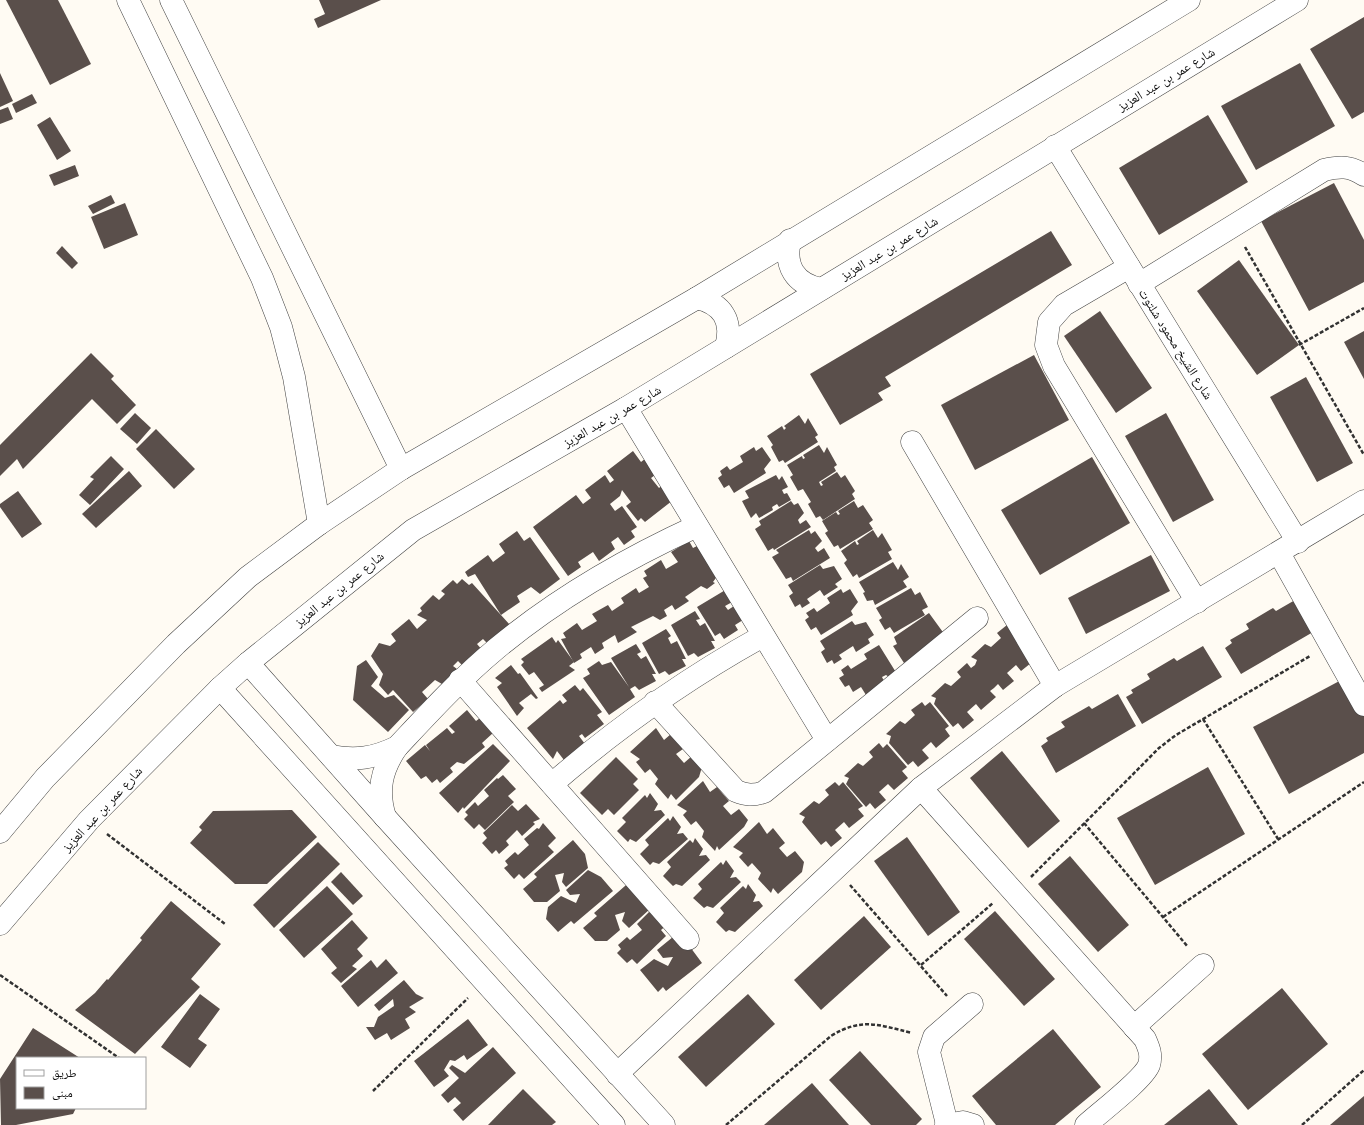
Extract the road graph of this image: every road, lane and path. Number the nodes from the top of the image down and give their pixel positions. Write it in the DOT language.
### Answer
graph roads {
  1 [pos="128,0"];
  2 [pos="171,0"];
  3 [pos="1189,0"];
  4 [pos="1297,0"];
  5 [pos="1054,146"];
  6 [pos="1364,175"];
  7 [pos="1233,226"];
  8 [pos="790,240"];
  9 [pos="1134,275"];
  10 [pos="821,289"];
  11 [pos="697,298"];
  12 [pos="1364,308"];
  13 [pos="1299,345"];
  14 [pos="726,347"];
  15 [pos="626,408"];
  16 [pos="912,442"];
  17 [pos="1364,456"];
  18 [pos="401,469"];
  19 [pos="1364,501"];
  20 [pos="319,524"];
  21 [pos="697,526"];
  22 [pos="1298,542"];
  23 [pos="1279,553"];
  24 [pos="1197,602"];
  25 [pos="977,618"];
  26 [pos="763,636"];
  27 [pos="1330,644"];
  28 [pos="248,663"];
  29 [pos="460,680"];
  30 [pos="1055,686"];
  31 [pos="220,688"];
  32 [pos="655,702"];
  33 [pos="1364,705"];
  34 [pos="1202,719"];
  35 [pos="827,740"];
  36 [pos="397,747"];
  37 [pos="331,756"];
  38 [pos="1364,782"];
  39 [pos="552,784"];
  40 [pos="921,788"];
  41 [pos="385,818"];
  42 [pos="89,820"];
  43 [pos="1084,823"];
  44 [pos="0,831"];
  45 [pos="1278,839"];
  46 [pos="835,868"];
  47 [pos="1013,890"];
  48 [pos="1163,918"];
  49 [pos="0,924"];
  50 [pos="225,924"];
  51 [pos="688,939"];
  52 [pos="921,965"];
  53 [pos="1203,965"];
  54 [pos="0,975"];
  55 [pos="485,981"];
  56 [pos="967,1008"];
  57 [pos="1134,1027"];
  58 [pos="934,1037"];
  59 [pos="118,1057"];
  60 [pos="1364,1070"];
  61 [pos="617,1074"];
  62 [pos="373,1091"];
  63 [pos="614,1125"];
  64 [pos="664,1125"];
  65 [pos="726,1125"];
  66 [pos="947,1125"];
  67 [pos="973,1125"];
  68 [pos="1086,1125"];
  69 [pos="1302,1125"];
  1 -- 20 [label="street"];
  2 -- 18 [label="street"];
  3 -- 8 [label="street"];
  4 -- 5 [label="street, شارع عمر بن عبد العزيز"];
  5 -- 9 [label="street, شارع الشيخ محمود شلتوت"];
  5 -- 10 [label="street, شارع عمر بن عبد العزيز"];
  6 -- 7 [label="street"];
  7 -- 9 [label="street"];
  7 -- 13 [label="path"];
  8 -- 10 [label="street"];
  8 -- 11 [label="street"];
  9 -- 22 [label="street, شارع الشيخ محمود شلتوت"];
  9 -- 24 [label="street"];
  10 -- 14 [label="street, شارع عمر بن عبد العزيز"];
  11 -- 14 [label="street"];
  11 -- 18 [label="street"];
  12 -- 13 [label="path"];
  13 -- 17 [label="path"];
  14 -- 15 [label="street, شارع عمر بن عبد العزيز"];
  15 -- 21 [label="street"];
  15 -- 28 [label="street, شارع عمر بن عبد العزيز"];
  16 -- 30 [label="street"];
  18 -- 20 [label="street"];
  19 -- 22 [label="street"];
  20 -- 44 [label="street"];
  21 -- 26 [label="street"];
  21 -- 29 [label="street"];
  22 -- 23 [label="street"];
  23 -- 24 [label="street"];
  23 -- 27 [label="street"];
  24 -- 30 [label="street"];
  25 -- 35 [label="street"];
  26 -- 32 [label="street"];
  26 -- 35 [label="street"];
  27 -- 33 [label="street"];
  27 -- 34 [label="path"];
  28 -- 31 [label="street, شارع عمر بن عبد العزيز"];
  28 -- 37 [label="street"];
  29 -- 36 [label="street"];
  29 -- 39 [label="street"];
  30 -- 40 [label="street"];
  31 -- 42 [label="street, شارع عمر بن عبد العزيز"];
  31 -- 55 [label="street"];
  32 -- 35 [label="street"];
  32 -- 39 [label="street"];
  34 -- 43 [label="path"];
  34 -- 45 [label="path"];
  36 -- 37 [label="street"];
  36 -- 41 [label="street"];
  37 -- 41 [label="street"];
  38 -- 45 [label="path"];
  39 -- 51 [label="street"];
  40 -- 46 [label="street"];
  40 -- 47 [label="street"];
  41 -- 61 [label="street"];
  42 -- 49 [label="street, شارع عمر بن عبد العزيز"];
  42 -- 50 [label="path"];
  43 -- 47 [label="path"];
  43 -- 48 [label="path"];
  45 -- 48 [label="path"];
  46 -- 52 [label="path"];
  46 -- 61 [label="street"];
  47 -- 52 [label="path"];
  47 -- 57 [label="street"];
  48 -- 53 [label="path"];
  52 -- 56 [label="path"];
  53 -- 57 [label="street"];
  54 -- 59 [label="path"];
  55 -- 62 [label="path"];
  55 -- 63 [label="street"];
  56 -- 58 [label="street"];
  57 -- 68 [label="street"];
  58 -- 65 [label="path"];
  58 -- 66 [label="street"];
  60 -- 69 [label="path"];
  61 -- 64 [label="street"];
  66 -- 67 [label="street"];
}
